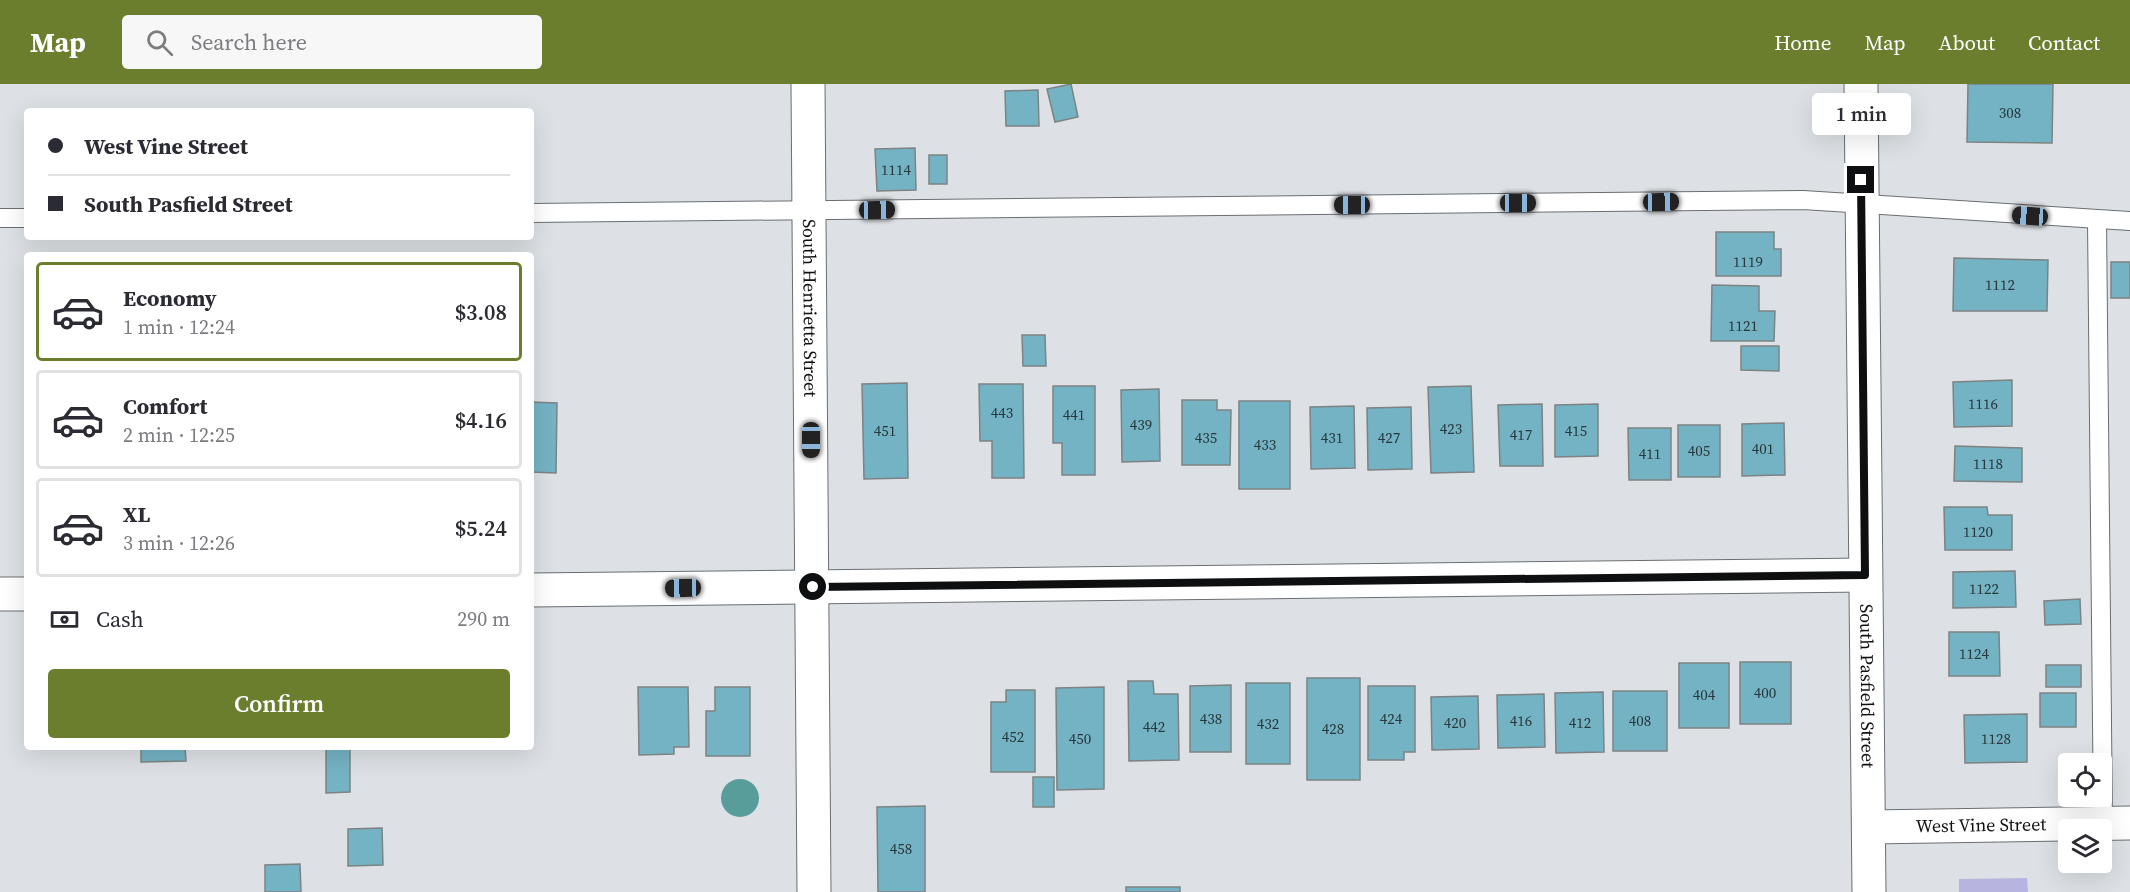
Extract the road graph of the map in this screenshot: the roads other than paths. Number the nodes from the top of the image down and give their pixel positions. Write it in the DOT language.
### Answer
graph roads {
  1 [pos="808,84"];
  2 [pos="1861,84"];
  3 [pos="1861,204"];
  4 [pos="810,211"];
  5 [pos="534,213"];
  6 [pos="0,218"];
  7 [pos="24,218"];
  8 [pos="2097,220"];
  9 [pos="2130,221"];
  10 [pos="1865,575"];
  11 [pos="813,587"];
  12 [pos="534,590"];
  13 [pos="0,594"];
  14 [pos="24,594"];
  15 [pos="2117,823"];
  16 [pos="1869,827"];
  17 [pos="814,892"];
  18 [pos="1869,892"];
  1 -- 4 [label="street, South Henrietta Street"];
  2 -- 3 [label="street, South Pasfield Street"];
  3 -- 4 [label="lane"];
  3 -- 8 [label="lane"];
  3 -- 10 [label="street, South Pasfield Street"];
  4 -- 5 [label="lane"];
  4 -- 11 [label="street, South Henrietta Street"];
  6 -- 7 [label="lane"];
  8 -- 9 [label="lane"];
  8 -- 15 [label="lane"];
  10 -- 11 [label="street"];
  10 -- 16 [label="street, South Pasfield Street"];
  11 -- 12 [label="street"];
  11 -- 17 [label="street, South Henrietta Street"];
  13 -- 14 [label="street"];
  15 -- 16 [label="street, West Vine Street"];
  16 -- 18 [label="street, South Pasfield Street"];
}
